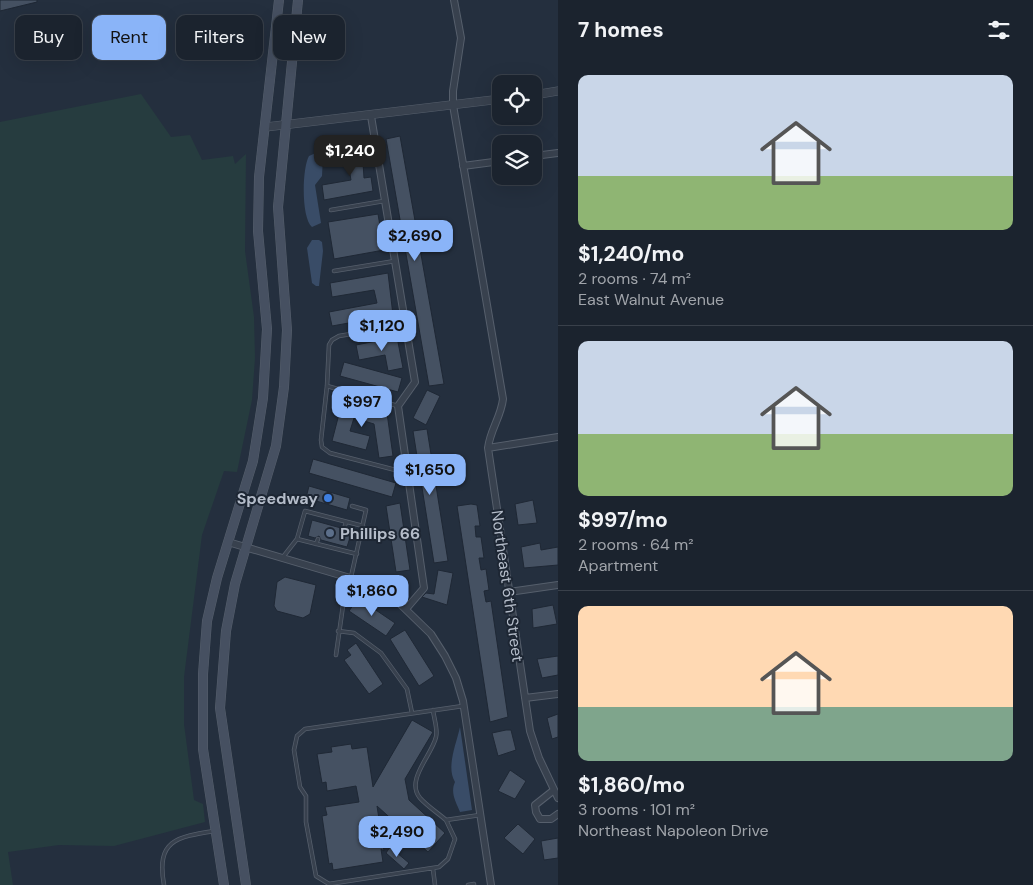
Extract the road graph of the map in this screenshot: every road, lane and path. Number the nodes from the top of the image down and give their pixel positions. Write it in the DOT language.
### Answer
graph roads {
  1 [pos="279,0"];
  2 [pos="298,0"];
  3 [pos="454,0"];
  4 [pos="558,92"];
  5 [pos="542,93"];
  6 [pos="492,100"];
  7 [pos="453,105"];
  8 [pos="371,116"];
  9 [pos="286,126"];
  10 [pos="266,127"];
  11 [pos="558,153"];
  12 [pos="542,155"];
  13 [pos="492,162"];
  14 [pos="463,166"];
  15 [pos="385,201"];
  16 [pos="331,210"];
  17 [pos="395,261"];
  18 [pos="334,271"];
  19 [pos="406,325"];
  20 [pos="327,386"];
  21 [pos="398,406"];
  22 [pos="558,438"];
  23 [pos="488,448"];
  24 [pos="408,474"];
  25 [pos="352,506"];
  26 [pos="324,516"];
  27 [pos="334,518"];
  28 [pos="322,522"];
  29 [pos="346,522"];
  30 [pos="332,525"];
  31 [pos="363,526"];
  32 [pos="344,529"];
  33 [pos="297,539"];
  34 [pos="318,539"];
  35 [pos="228,542"];
  36 [pos="328,542"];
  37 [pos="316,544"];
  38 [pos="340,545"];
  39 [pos="246,546"];
  40 [pos="327,547"];
  41 [pos="339,550"];
  42 [pos="356,554"];
  43 [pos="283,557"];
  44 [pos="349,577"];
  45 [pos="558,585"];
  46 [pos="509,592"];
  47 [pos="406,609"];
  48 [pos="338,631"];
  49 [pos="336,654"];
  50 [pos="558,694"];
  51 [pos="525,698"];
  52 [pos="464,706"];
  53 [pos="433,710"];
  54 [pos="412,714"];
  55 [pos="554,790"];
  56 [pos="558,798"];
  57 [pos="480,814"];
  58 [pos="558,814"];
  59 [pos="446,820"];
  60 [pos="215,830"];
  61 [pos="434,869"];
  62 [pos="351,883"];
  63 [pos="474,884"];
  64 [pos="164,885"];
  65 [pos="224,885"];
  66 [pos="246,885"];
  67 [pos="435,885"];
  68 [pos="468,885"];
  69 [pos="490,885"];
  1 -- 10 [label="main road"];
  2 -- 9 [label="main road"];
  3 -- 7 [label="street, Northeast 6th Street"];
  4 -- 5 [label="street"];
  6 -- 7 [label="street"];
  7 -- 8 [label="street"];
  7 -- 14 [label="street, Northeast 6th Street"];
  8 -- 9 [label="street"];
  8 -- 15 [label="street"];
  9 -- 10 [label="street"];
  9 -- 39 [label="main road"];
  10 -- 35 [label="main road"];
  11 -- 12 [label="street"];
  13 -- 14 [label="street"];
  14 -- 23 [label="street, Northeast 6th Street"];
  15 -- 16 [label="lane"];
  15 -- 17 [label="street"];
  17 -- 18 [label="lane"];
  17 -- 19 [label="street"];
  19 -- 20 [label="lane"];
  19 -- 21 [label="street"];
  20 -- 21 [label="lane"];
  20 -- 24 [label="lane"];
  21 -- 24 [label="street"];
  22 -- 23 [label="street"];
  23 -- 46 [label="street, Northeast 6th Street"];
  24 -- 47 [label="street"];
  25 -- 31 [label="lane"];
  26 -- 27 [label="lane"];
  26 -- 28 [label="lane"];
  26 -- 33 [label="lane"];
  27 -- 29 [label="lane"];
  27 -- 30 [label="lane"];
  29 -- 31 [label="lane"];
  29 -- 32 [label="lane"];
  31 -- 42 [label="lane"];
  33 -- 37 [label="lane"];
  33 -- 43 [label="lane"];
  34 -- 37 [label="lane"];
  35 -- 39 [label="street"];
  35 -- 60 [label="main road"];
  36 -- 40 [label="lane"];
  37 -- 40 [label="lane"];
  38 -- 41 [label="lane"];
  39 -- 43 [label="street"];
  39 -- 66 [label="main road"];
  40 -- 41 [label="lane"];
  41 -- 42 [label="lane"];
  42 -- 44 [label="lane"];
  43 -- 44 [label="street"];
  44 -- 47 [label="street"];
  44 -- 48 [label="lane"];
  45 -- 46 [label="street"];
  46 -- 51 [label="street, Northeast 6th Street"];
  47 -- 52 [label="street"];
  48 -- 49 [label="lane"];
  48 -- 54 [label="lane"];
  50 -- 51 [label="street"];
  51 -- 55 [label="street, Northeast 6th Street"];
  52 -- 53 [label="lane"];
  52 -- 57 [label="street"];
  53 -- 54 [label="lane"];
  53 -- 59 [label="lane"];
  54 -- 62 [label="lane"];
  55 -- 56 [label="street, Northeast 6th Street"];
  55 -- 58 [label="street"];
  57 -- 59 [label="lane"];
  57 -- 69 [label="street"];
  59 -- 61 [label="lane"];
  60 -- 64 [label="lane"];
  60 -- 65 [label="main road"];
  61 -- 62 [label="lane"];
  61 -- 67 [label="lane"];
  63 -- 68 [label="lane"];
}
